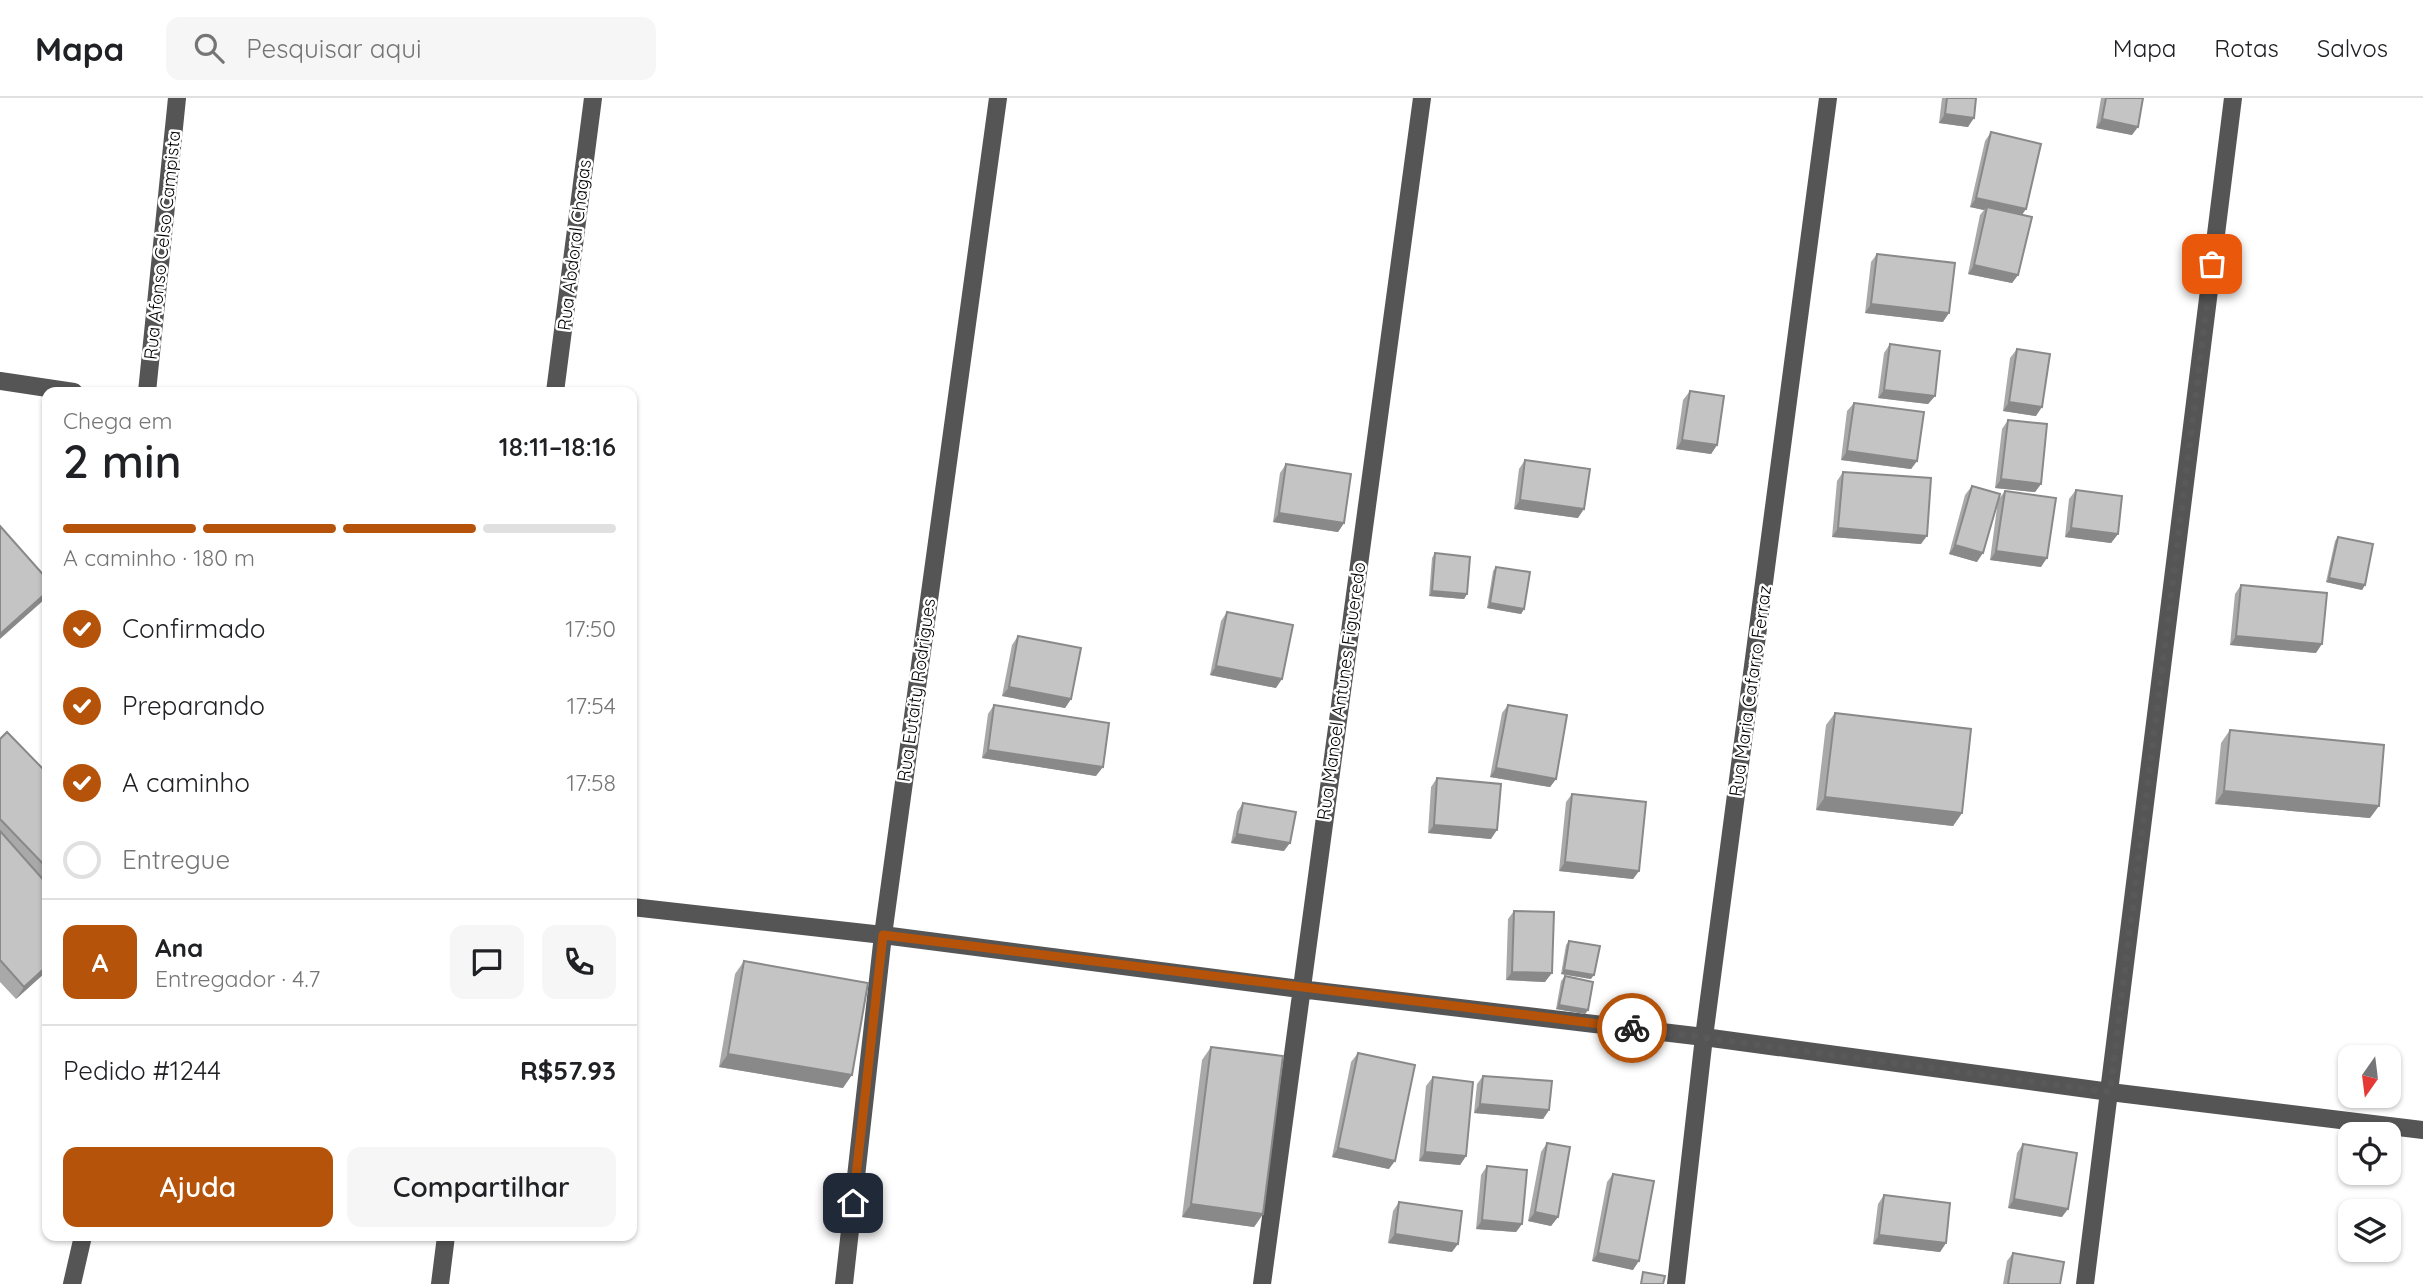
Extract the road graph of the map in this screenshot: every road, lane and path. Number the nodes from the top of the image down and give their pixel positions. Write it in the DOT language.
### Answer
graph roads {
  1 [pos="177,98"];
  2 [pos="593,98"];
  3 [pos="998,98"];
  4 [pos="1422,98"];
  5 [pos="1828,98"];
  6 [pos="2233,98"];
  7 [pos="0,381"];
  8 [pos="42,387"];
  9 [pos="148,387"];
  10 [pos="556,387"];
  11 [pos="637,908"];
  12 [pos="883,935"];
  13 [pos="1300,989"];
  14 [pos="1704,1037"];
  15 [pos="2110,1092"];
  16 [pos="2423,1130"];
  17 [pos="82,1241"];
  18 [pos="445,1241"];
  19 [pos="72,1284"];
  20 [pos="440,1284"];
  21 [pos="844,1284"];
  22 [pos="1262,1284"];
  23 [pos="1676,1284"];
  24 [pos="2085,1284"];
  1 -- 9 [label="street, Rua Afonso Celso Campista"];
  2 -- 10 [label="street, Rua Abdoral Chagas"];
  3 -- 12 [label="street, Rua Eutaity Rodrigues"];
  4 -- 13 [label="street, Rua Manoel Antunes Figueredo"];
  5 -- 14 [label="street, Rua Maria Cafarro Ferraz"];
  6 -- 15 [label="street"];
  7 -- 8 [label="street"];
  11 -- 12 [label="street"];
  12 -- 13 [label="street"];
  12 -- 21 [label="street, Rua Eutaity Rodrigues"];
  13 -- 14 [label="street"];
  13 -- 22 [label="street, Rua Manoel Antunes Figueredo"];
  14 -- 15 [label="street"];
  14 -- 23 [label="street, Rua Maria Cafarro Ferraz"];
  15 -- 16 [label="street"];
  15 -- 24 [label="street"];
  17 -- 19 [label="street"];
  18 -- 20 [label="street"];
}
